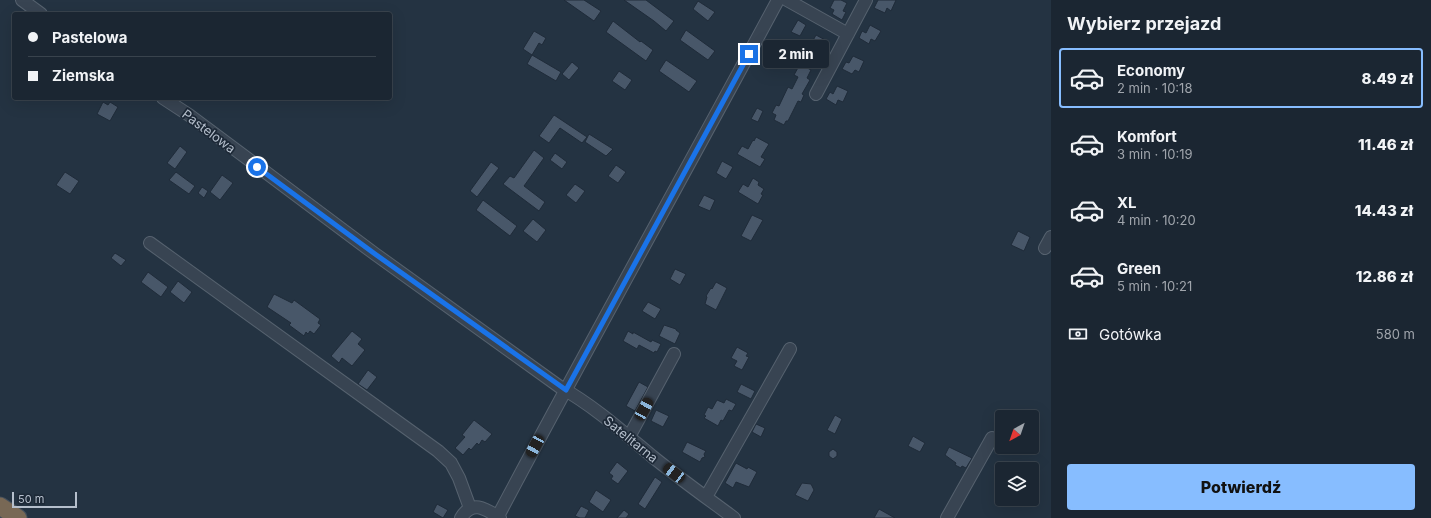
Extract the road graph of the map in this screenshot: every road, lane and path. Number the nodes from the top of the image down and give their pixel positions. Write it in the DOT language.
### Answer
graph roads {
  1 [pos="22,0"];
  2 [pos="778,0"];
  3 [pos="787,0"];
  4 [pos="866,0"];
  5 [pos="38,12"];
  6 [pos="848,34"];
  7 [pos="816,94"];
  8 [pos="166,100"];
  9 [pos="150,242"];
  10 [pos="790,349"];
  11 [pos="674,354"];
  12 [pos="566,390"];
  13 [pos="629,437"];
  14 [pos="992,438"];
  15 [pos="706,497"];
  16 [pos="0,506"];
  17 [pos="470,508"];
  18 [pos="498,517"];
  19 [pos="18,518"];
  20 [pos="461,518"];
  21 [pos="734,518"];
  22 [pos="947,518"];
  1 -- 5 [label="street"];
  2 -- 12 [label="street"];
  3 -- 6 [label="street"];
  4 -- 6 [label="street"];
  6 -- 7 [label="street"];
  8 -- 12 [label="street, Pastelowa"];
  9 -- 17 [label="street"];
  10 -- 15 [label="street"];
  11 -- 13 [label="street"];
  12 -- 13 [label="street, Satelitarna"];
  12 -- 18 [label="street"];
  13 -- 15 [label="street, Satelitarna"];
  14 -- 22 [label="street"];
  15 -- 21 [label="street, Satelitarna"];
  16 -- 19 [label="highway"];
  17 -- 18 [label="street"];
  17 -- 20 [label="street"];
}
